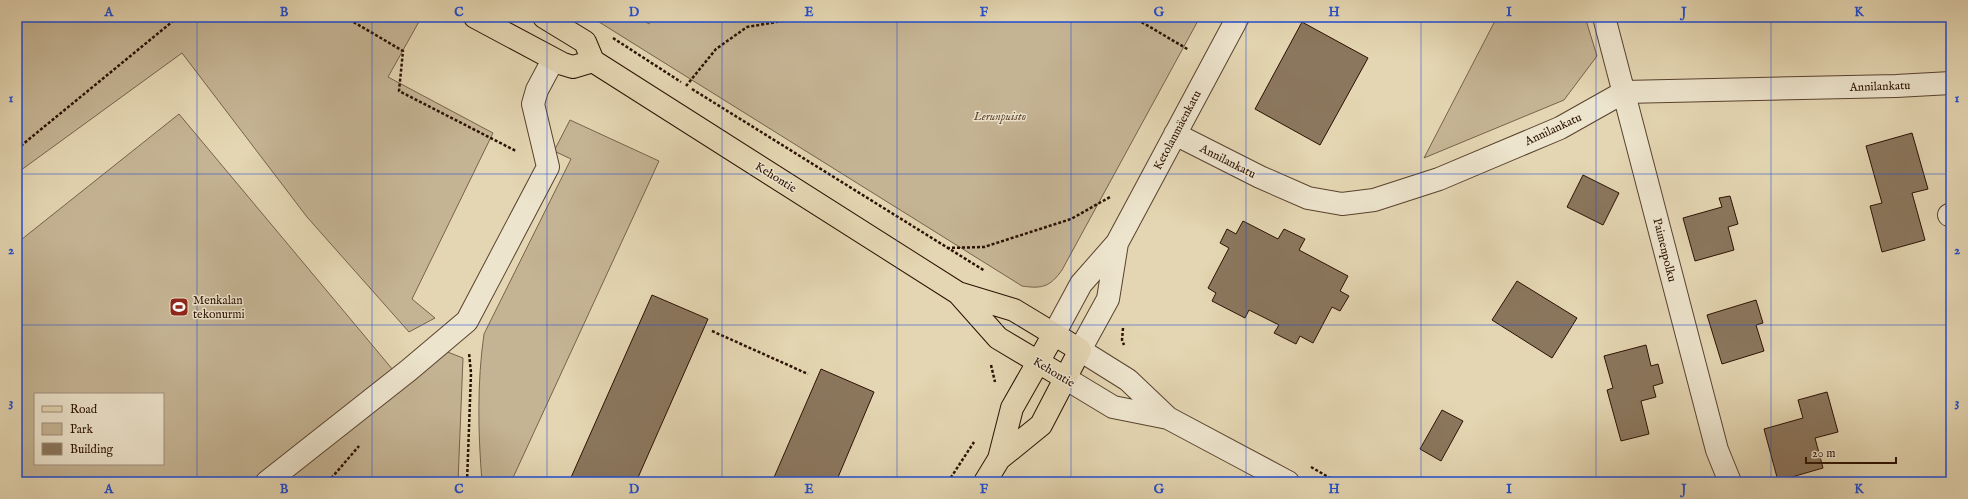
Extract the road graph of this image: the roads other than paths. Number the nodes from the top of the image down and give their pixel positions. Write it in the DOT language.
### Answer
graph roads {
  1 [pos="475,17"];
  2 [pos="544,17"];
  3 [pos="1238,17"];
  4 [pos="1604,17"];
  5 [pos="553,60"];
  6 [pos="593,62"];
  7 [pos="1951,83"];
  8 [pos="1624,92"];
  9 [pos="1175,134"];
  10 [pos="1116,243"];
  11 [pos="958,293"];
  12 [pos="1054,334"];
  13 [pos="1080,350"];
  14 [pos="1038,362"];
  15 [pos="1066,378"];
  16 [pos="1168,418"];
  17 [pos="999,459"];
  18 [pos="267,482"];
  19 [pos="985,482"];
  20 [pos="1288,482"];
  21 [pos="1730,482"];
  1 -- 5 [label="main road"];
  2 -- 6 [label="main road"];
  3 -- 9 [label="street, Ketolanmäenkatu"];
  4 -- 8 [label="street, Paimenpolku"];
  5 -- 6 [label="main road"];
  5 -- 18 [label="street"];
  6 -- 11 [label="main road, Kehontie"];
  7 -- 8 [label="street, Annilankatu"];
  8 -- 9 [label="street, Annilankatu"];
  8 -- 21 [label="street, Paimenpolku"];
  9 -- 10 [label="street, Ketolanmäenkatu"];
  10 -- 12 [label="street, Ketolanmäenkatu"];
  10 -- 13 [label="street, Ketolanmäenkatu"];
  11 -- 12 [label="main road, Kehontie"];
  11 -- 14 [label="main road, Kehontie"];
  12 -- 13 [label="main road, Kehontie"];
  12 -- 14 [label="main road, Ketolanmäenkatu"];
  13 -- 15 [label="main road, Ketolanmäenkatu"];
  13 -- 16 [label="street, Kehontie"];
  14 -- 15 [label="main road, Kehontie"];
  14 -- 17 [label="main road, Ketolanmäenkatu"];
  15 -- 16 [label="street, Kehontie"];
  15 -- 17 [label="main road, Ketolanmäenkatu"];
  16 -- 20 [label="street, Kehontie"];
  17 -- 19 [label="main road, Ketolanmäenkatu"];
}
